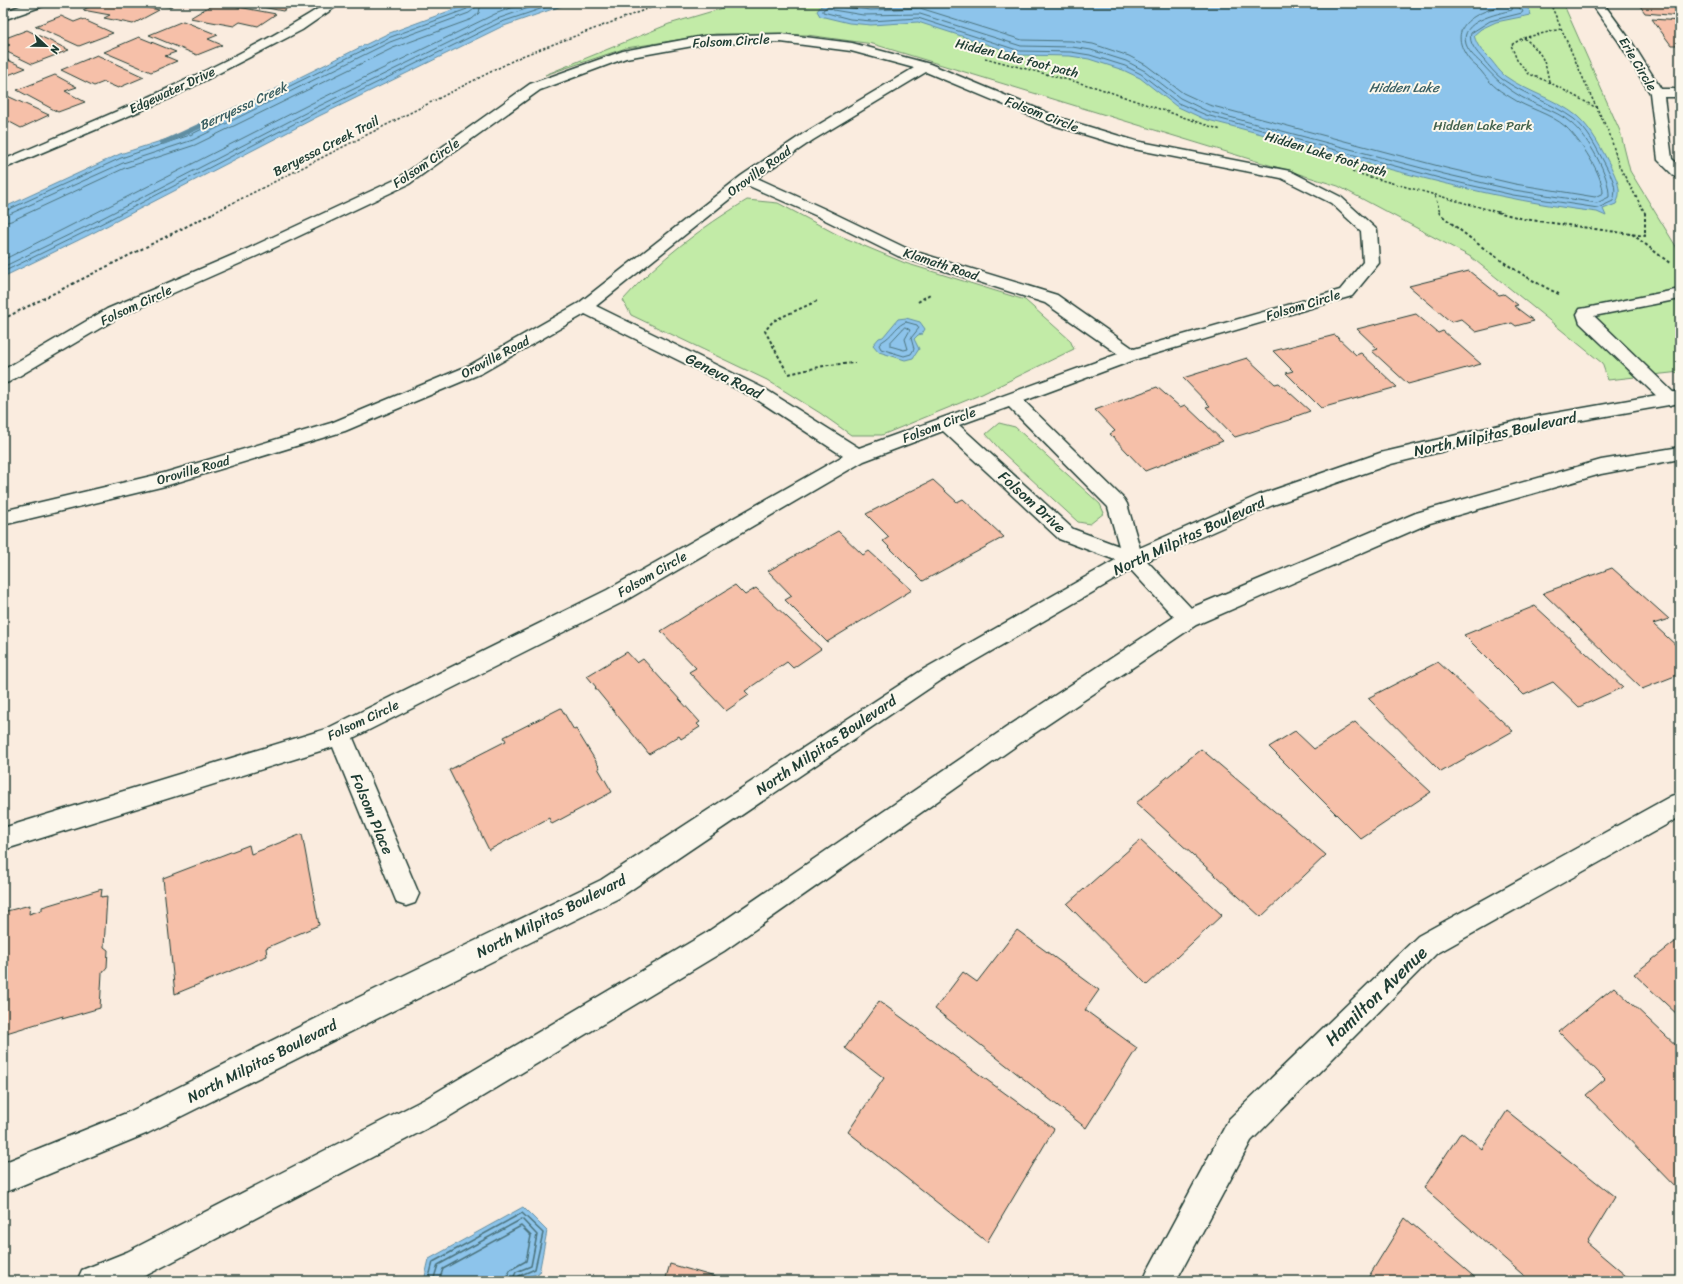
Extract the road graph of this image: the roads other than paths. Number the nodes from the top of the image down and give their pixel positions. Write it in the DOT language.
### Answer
graph roads {
  1 [pos="39,3"];
  2 [pos="335,3"];
  3 [pos="1597,3"];
  4 [pos="3,16"];
  5 [pos="925,67"];
  6 [pos="1657,93"];
  7 [pos="1680,94"];
  8 [pos="3,165"];
  9 [pos="1680,174"];
  10 [pos="746,179"];
  11 [pos="1680,294"];
  12 [pos="585,307"];
  13 [pos="1131,355"];
  14 [pos="3,378"];
  15 [pos="1011,398"];
  16 [pos="1675,398"];
  17 [pos="945,423"];
  18 [pos="1680,452"];
  19 [pos="857,456"];
  20 [pos="3,518"];
  21 [pos="1133,559"];
  22 [pos="1188,619"];
  23 [pos="339,734"];
  24 [pos="1680,804"];
  25 [pos="3,839"];
  26 [pos="406,894"];
  27 [pos="3,1178"];
  28 [pos="93,1281"];
  29 [pos="1158,1281"];
  1 -- 4 [label="street"];
  2 -- 8 [label="street, Edgewater Drive"];
  3 -- 6 [label="street, Erie Circle"];
  5 -- 10 [label="street, Oroville Road"];
  5 -- 13 [label="street, Folsom Circle"];
  5 -- 14 [label="street, Folsom Circle"];
  6 -- 7 [label="street"];
  6 -- 9 [label="street, Erie Circle"];
  10 -- 12 [label="street, Oroville Road"];
  10 -- 13 [label="street, Klamath Road"];
  11 -- 16 [label="street"];
  12 -- 19 [label="street, Geneva Road"];
  12 -- 20 [label="street, Oroville Road"];
  13 -- 15 [label="street, Folsom Circle"];
  15 -- 17 [label="street, Folsom Circle"];
  15 -- 21 [label="street, Folsom Drive"];
  16 -- 21 [label="street, North Milpitas Boulevard"];
  17 -- 19 [label="street, Folsom Circle"];
  17 -- 21 [label="street, Folsom Drive"];
  18 -- 22 [label="street"];
  19 -- 23 [label="street, Folsom Circle"];
  21 -- 22 [label="street, Folsom Drive"];
  21 -- 27 [label="street, North Milpitas Boulevard"];
  22 -- 28 [label="street"];
  23 -- 25 [label="street, Folsom Circle"];
  23 -- 26 [label="street, Folsom Place"];
  24 -- 29 [label="street, Hamilton Avenue"];
}
